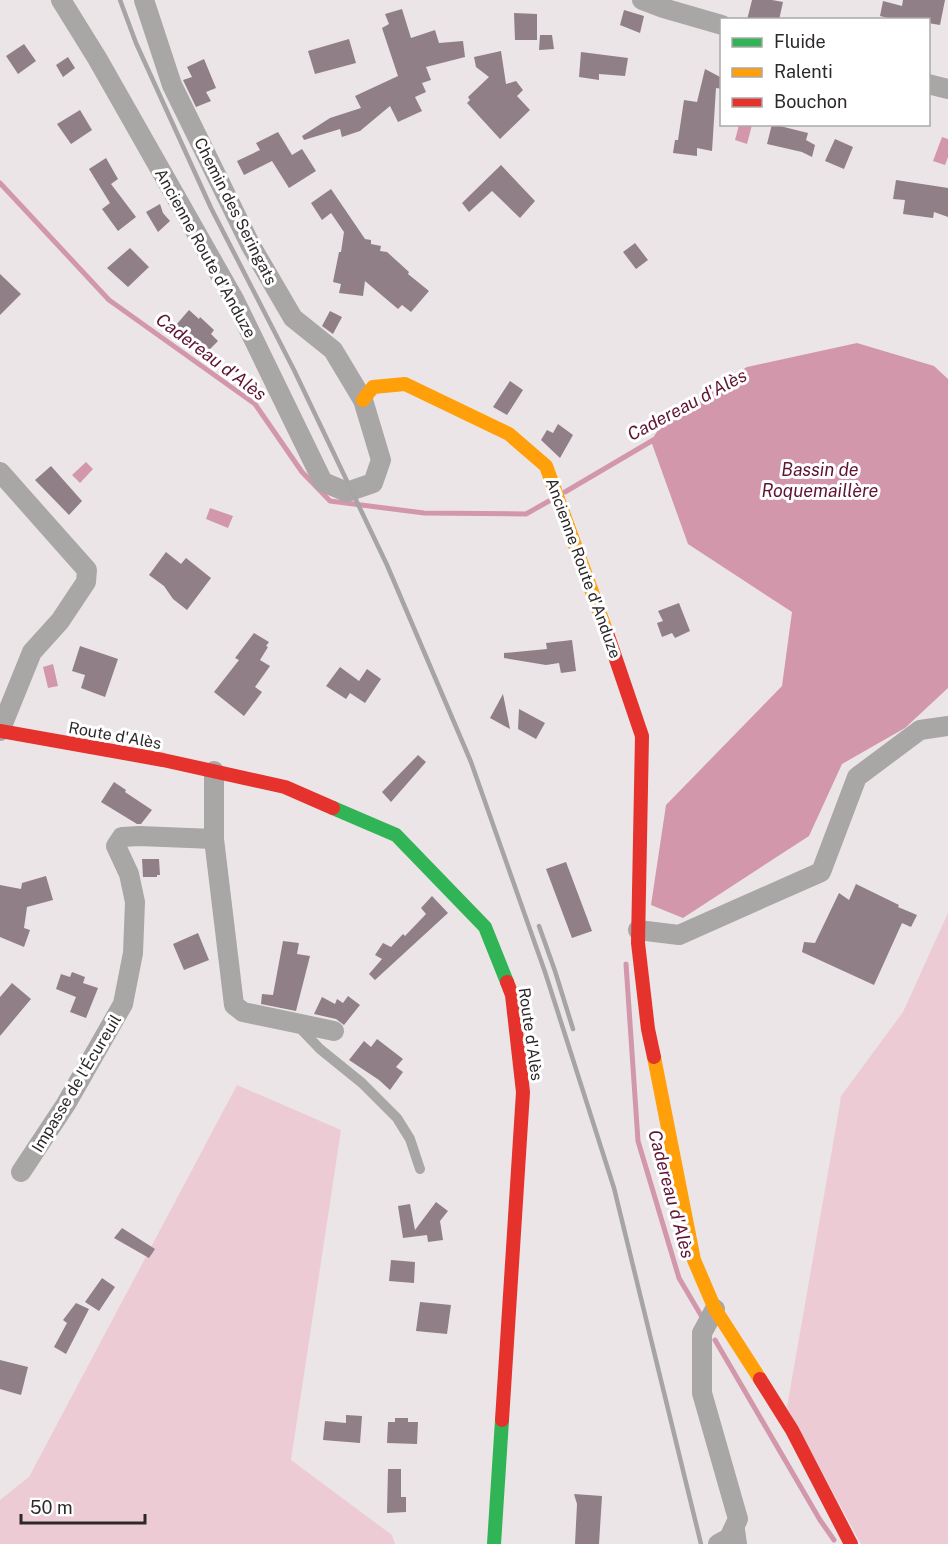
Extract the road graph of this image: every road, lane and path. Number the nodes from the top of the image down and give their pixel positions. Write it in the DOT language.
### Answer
graph roads {
  1 [pos="61,0"];
  2 [pos="144,0"];
  3 [pos="642,0"];
  4 [pos="720,24"];
  5 [pos="930,84"];
  6 [pos="948,89"];
  7 [pos="363,400"];
  8 [pos="0,472"];
  9 [pos="948,726"];
  10 [pos="0,731"];
  11 [pos="213,771"];
  12 [pos="214,839"];
  13 [pos="638,930"];
  14 [pos="296,1023"];
  15 [pos="334,1031"];
  16 [pos="420,1169"];
  17 [pos="21,1172"];
  18 [pos="715,1309"];
  19 [pos="738,1519"];
  20 [pos="494,1544"];
  21 [pos="718,1544"];
  22 [pos="742,1544"];
  23 [pos="851,1544"];
  1 -- 7 [label="street, Ancienne Route d'Anduze"];
  2 -- 7 [label="street, Chemin des Seringats"];
  3 -- 4 [label="street"];
  5 -- 6 [label="street"];
  7 -- 13 [label="street, Ancienne Route d'Anduze"];
  8 -- 10 [label="street"];
  9 -- 13 [label="street"];
  10 -- 11 [label="street, Route d'Alès"];
  11 -- 12 [label="street"];
  11 -- 20 [label="street, Route d'Alès"];
  12 -- 14 [label="street"];
  12 -- 17 [label="street, Impasse de l'Écureuil"];
  13 -- 18 [label="street, Ancienne Route d'Anduze"];
  14 -- 15 [label="street"];
  14 -- 16 [label="lane"];
  18 -- 19 [label="street"];
  18 -- 23 [label="street, Ancienne Route d'Anduze"];
  19 -- 21 [label="street"];
  19 -- 22 [label="lane"];
}
